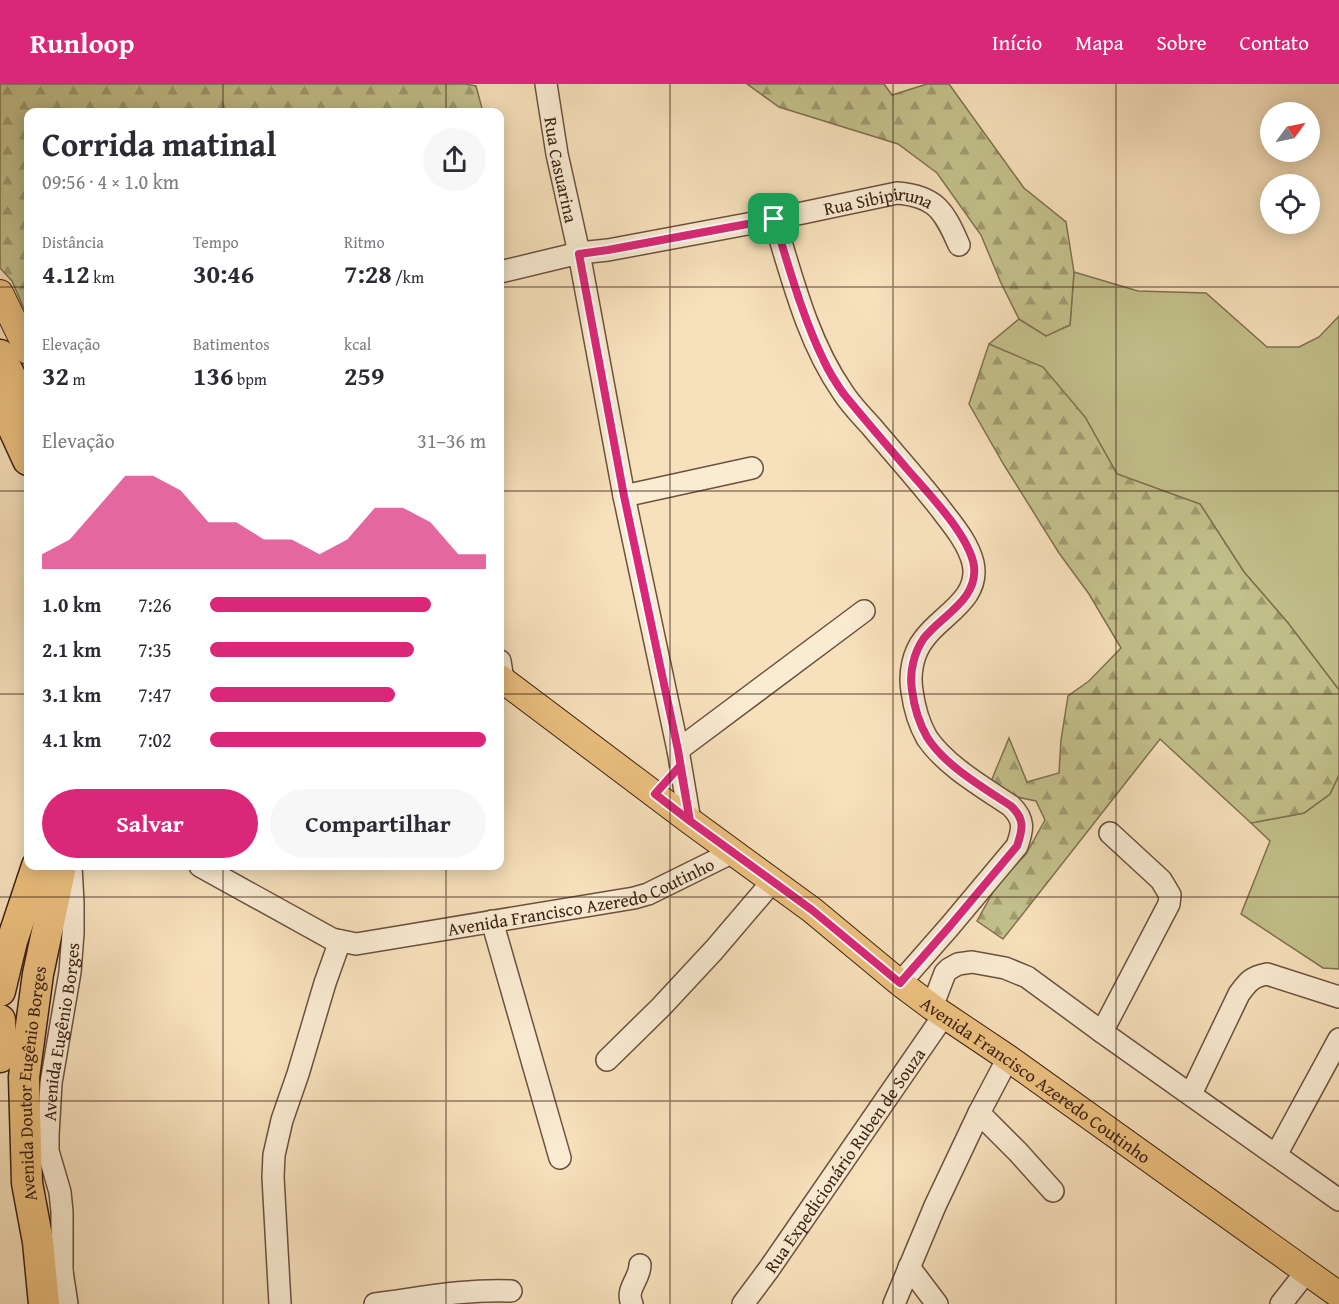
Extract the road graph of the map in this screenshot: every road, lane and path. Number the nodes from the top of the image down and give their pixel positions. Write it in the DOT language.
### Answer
graph roads {
  1 [pos="546,84"];
  2 [pos="774,219"];
  3 [pos="959,245"];
  4 [pos="579,254"];
  5 [pos="504,271"];
  6 [pos="0,293"];
  7 [pos="24,343"];
  8 [pos="0,355"];
  9 [pos="0,399"];
  10 [pos="24,405"];
  11 [pos="24,451"];
  12 [pos="752,468"];
  13 [pos="624,496"];
  14 [pos="864,611"];
  15 [pos="504,675"];
  16 [pos="679,758"];
  17 [pos="655,794"];
  18 [pos="690,821"];
  19 [pos="1110,833"];
  20 [pos="733,852"];
  21 [pos="36,870"];
  22 [pos="60,870"];
  23 [pos="71,870"];
  24 [pos="207,870"];
  25 [pos="772,882"];
  26 [pos="492,921"];
  27 [pos="340,942"];
  28 [pos="900,983"];
  29 [pos="0,991"];
  30 [pos="1339,997"];
  31 [pos="938,1011"];
  32 [pos="0,1020"];
  33 [pos="1102,1032"];
  34 [pos="1339,1039"];
  35 [pos="0,1057"];
  36 [pos="1008,1058"];
  37 [pos="608,1060"];
  38 [pos="24,1077"];
  39 [pos="1191,1094"];
  40 [pos="979,1113"];
  41 [pos="1276,1155"];
  42 [pos="560,1158"];
  43 [pos="1053,1191"];
  44 [pos="1339,1200"];
  45 [pos="640,1265"];
  46 [pos="909,1267"];
  47 [pos="1306,1272"];
  48 [pos="52,1290"];
  49 [pos="511,1291"];
  50 [pos="1339,1295"];
  51 [pos="280,1304"];
  52 [pos="375,1304"];
  53 [pos="632,1304"];
  54 [pos="743,1304"];
  55 [pos="894,1304"];
  56 [pos="938,1304"];
  57 [pos="1281,1304"];
  1 -- 4 [label="street, Rua Casuarina"];
  2 -- 3 [label="street, Rua Sibipiruna"];
  2 -- 4 [label="street, Rua Sibipiruna"];
  2 -- 28 [label="street"];
  4 -- 5 [label="street, Rua Sibipiruna"];
  4 -- 13 [label="street, Rua Casuarina"];
  6 -- 7 [label="main road"];
  8 -- 10 [label="highway"];
  9 -- 11 [label="highway"];
  12 -- 13 [label="street"];
  13 -- 16 [label="street, Rua Casuarina"];
  14 -- 16 [label="street"];
  15 -- 17 [label="main road"];
  16 -- 17 [label="street"];
  16 -- 18 [label="street, Rua Casuarina"];
  17 -- 18 [label="main road"];
  18 -- 20 [label="main road"];
  19 -- 33 [label="street"];
  20 -- 25 [label="main road, Avenida Francisco Azeredo Coutinho"];
  20 -- 26 [label="street, Avenida Francisco Azeredo Coutinho"];
  21 -- 29 [label="highway, Avenida Doutor Eugênio Borges"];
  22 -- 38 [label="highway, Avenida Doutor Eugênio Borges"];
  23 -- 48 [label="street, Avenida Eugênio Borges"];
  24 -- 27 [label="street, Avenida Francisco Azeredo Coutinho"];
  25 -- 28 [label="main road, Avenida Francisco Azeredo Coutinho"];
  25 -- 37 [label="street"];
  26 -- 27 [label="street, Avenida Francisco Azeredo Coutinho"];
  26 -- 42 [label="street"];
  27 -- 51 [label="street"];
  28 -- 31 [label="main road, Avenida Francisco Azeredo Coutinho"];
  30 -- 39 [label="street"];
  31 -- 33 [label="street, Rua Expedicionário Ruben de Souza"];
  31 -- 36 [label="main road, Avenida Francisco Azeredo Coutinho"];
  31 -- 54 [label="street, Rua Expedicionário Ruben de Souza"];
  32 -- 35 [label="highway"];
  33 -- 39 [label="street, Rua Expedicionário Ruben de Souza"];
  34 -- 41 [label="street"];
  36 -- 40 [label="street"];
  36 -- 47 [label="main road, Avenida Francisco Azeredo Coutinho"];
  38 -- 48 [label="highway, Avenida Doutor Eugênio Borges"];
  38 -- 48 [label="highway"];
  39 -- 41 [label="street, Rua Expedicionário Ruben de Souza"];
  40 -- 43 [label="street"];
  40 -- 46 [label="street"];
  41 -- 44 [label="street, Rua Expedicionário Ruben de Souza"];
  45 -- 53 [label="street"];
  46 -- 55 [label="street"];
  46 -- 56 [label="street"];
  47 -- 50 [label="main road, Avenida Francisco Azeredo Coutinho"];
  47 -- 57 [label="street"];
  49 -- 52 [label="street"];
}
